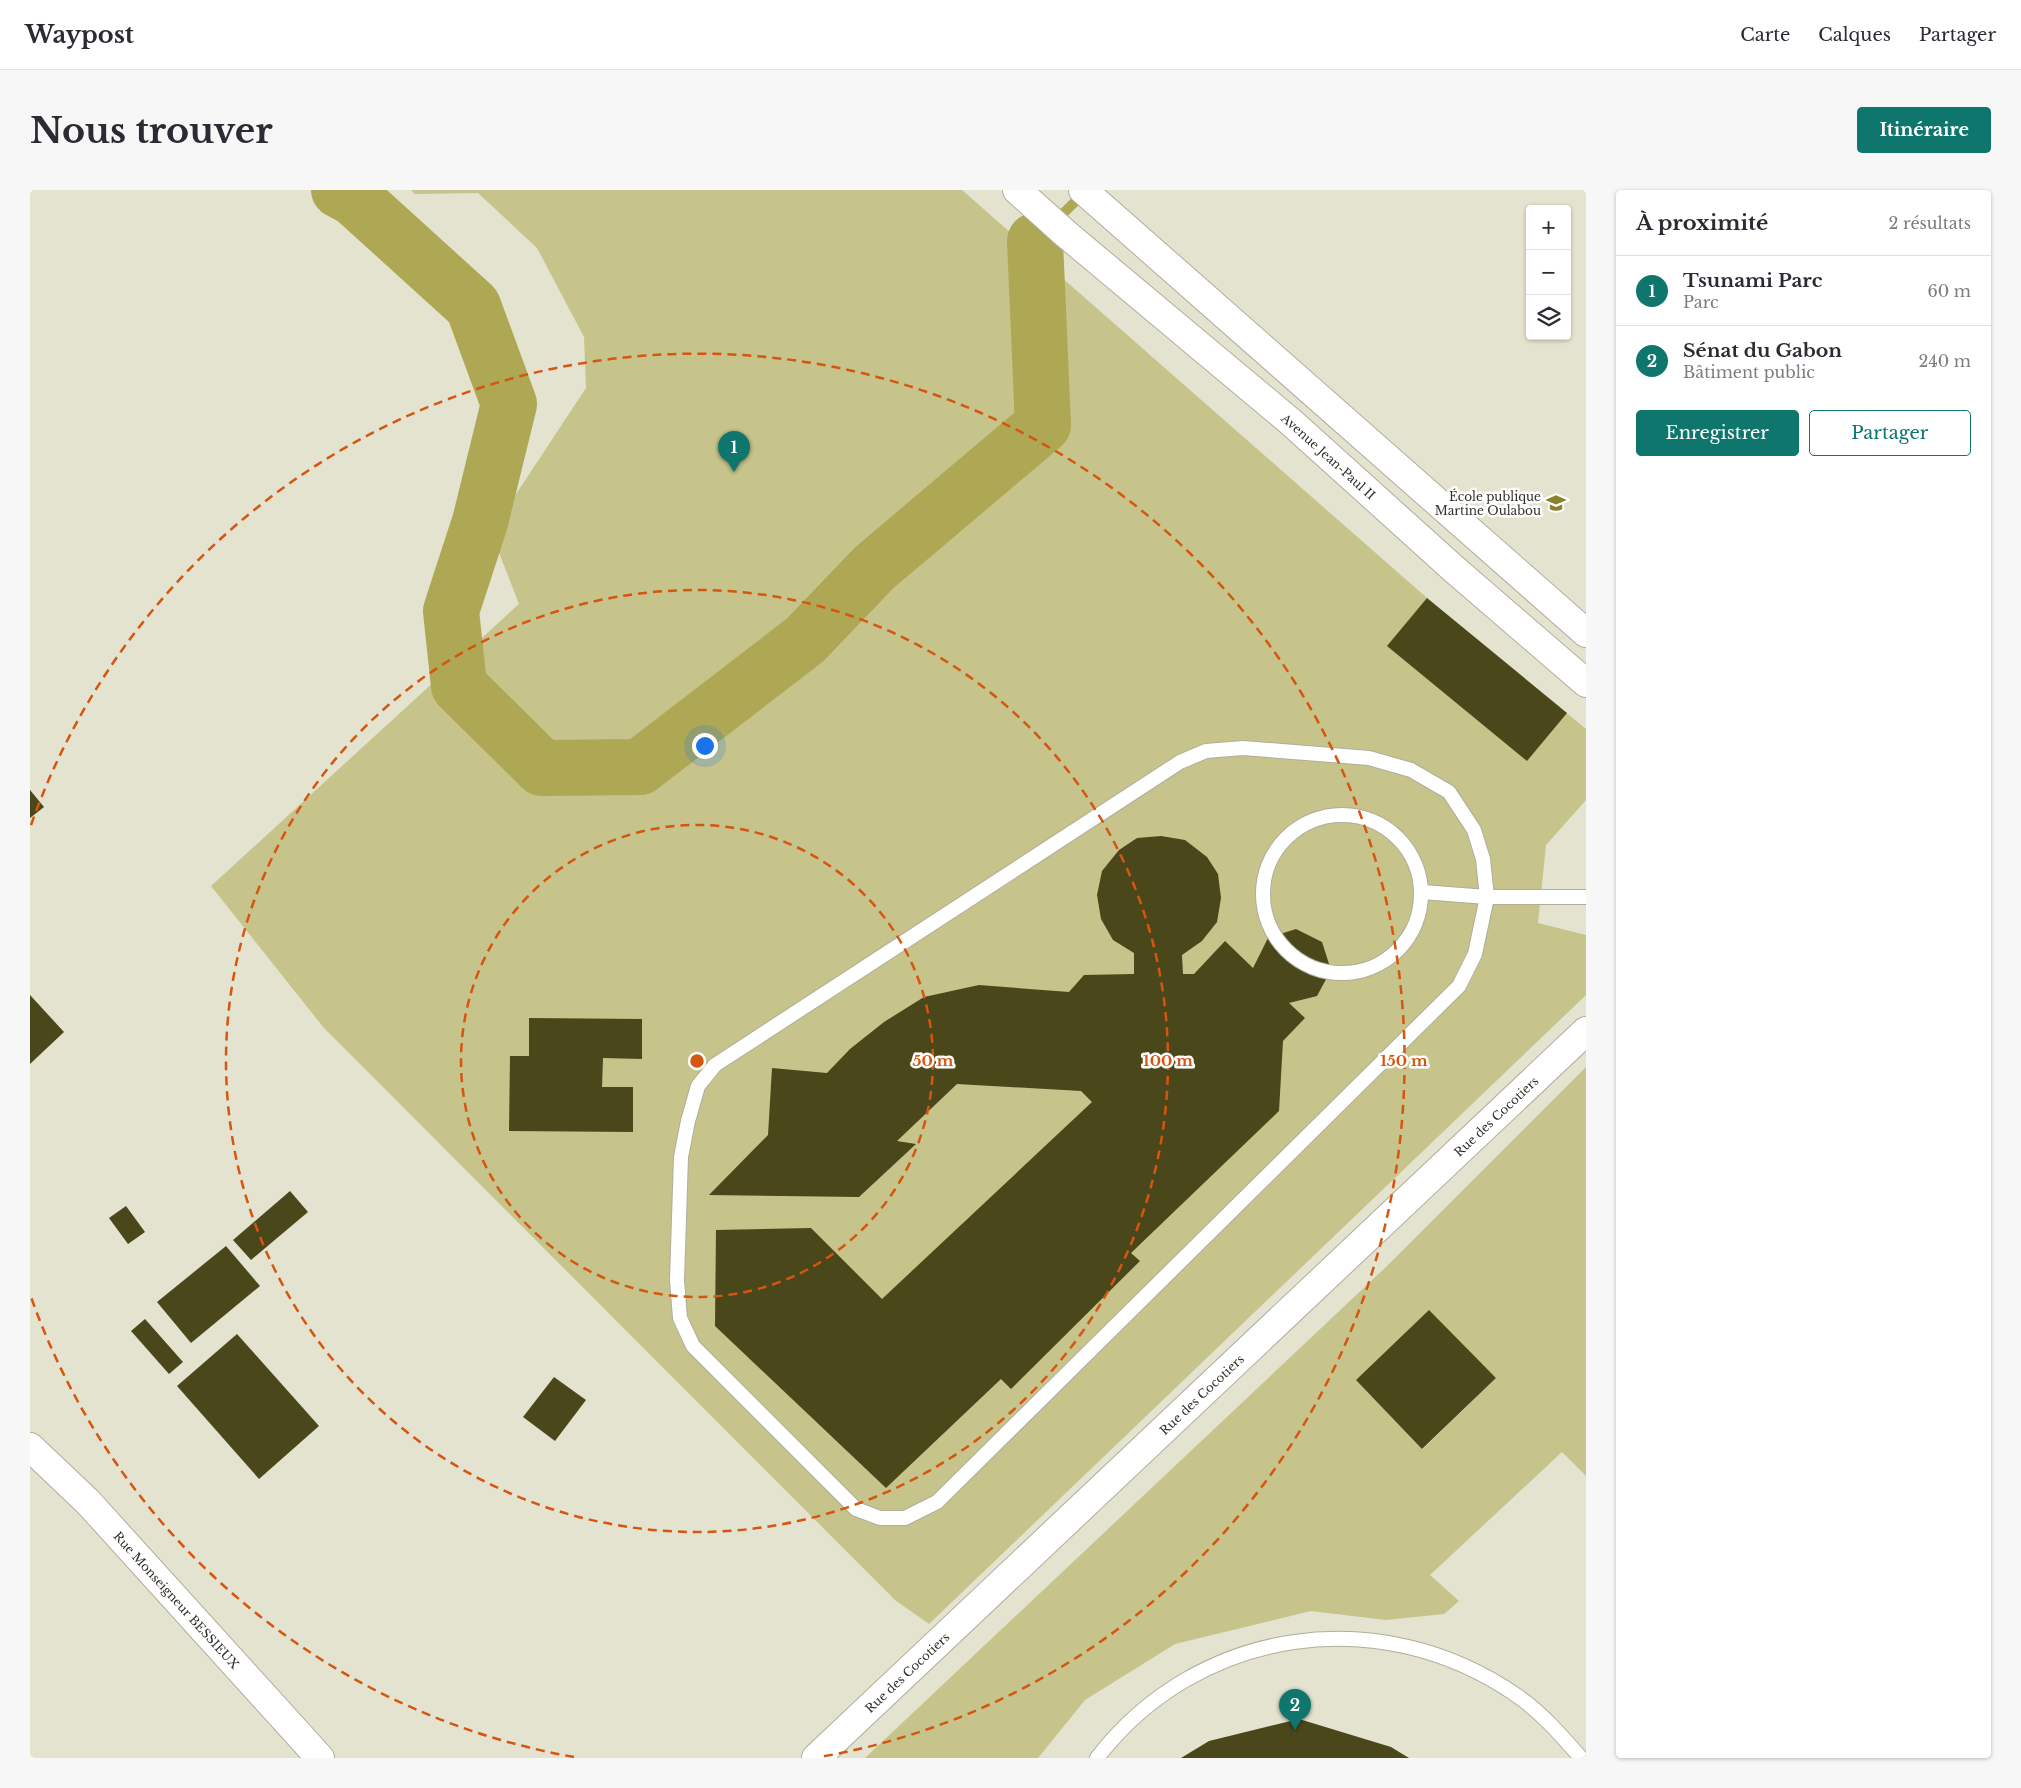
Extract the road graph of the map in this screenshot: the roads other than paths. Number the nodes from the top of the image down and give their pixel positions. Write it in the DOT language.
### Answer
graph roads {
  1 [pos="1016,190"];
  2 [pos="1092,198"];
  3 [pos="1585,631"];
  4 [pos="1586,683"];
  5 [pos="1422,892"];
  6 [pos="1487,897"];
  7 [pos="1586,897"];
  8 [pos="1586,1030"];
  9 [pos="30,1447"];
  10 [pos="320,1758"];
  11 [pos="816,1758"];
  12 [pos="1097,1758"];
  13 [pos="1581,1758"];
  1 -- 4 [label="street, Avenue Jean-Paul II"];
  2 -- 3 [label="street"];
  5 -- 5 [label="lane"];
  5 -- 6 [label="lane"];
  6 -- 6 [label="lane"];
  6 -- 7 [label="lane"];
  8 -- 11 [label="street, Rue des Cocotiers"];
  9 -- 10 [label="street, Rue Monseigneur BESSIEUX"];
  12 -- 13 [label="lane"];
}
